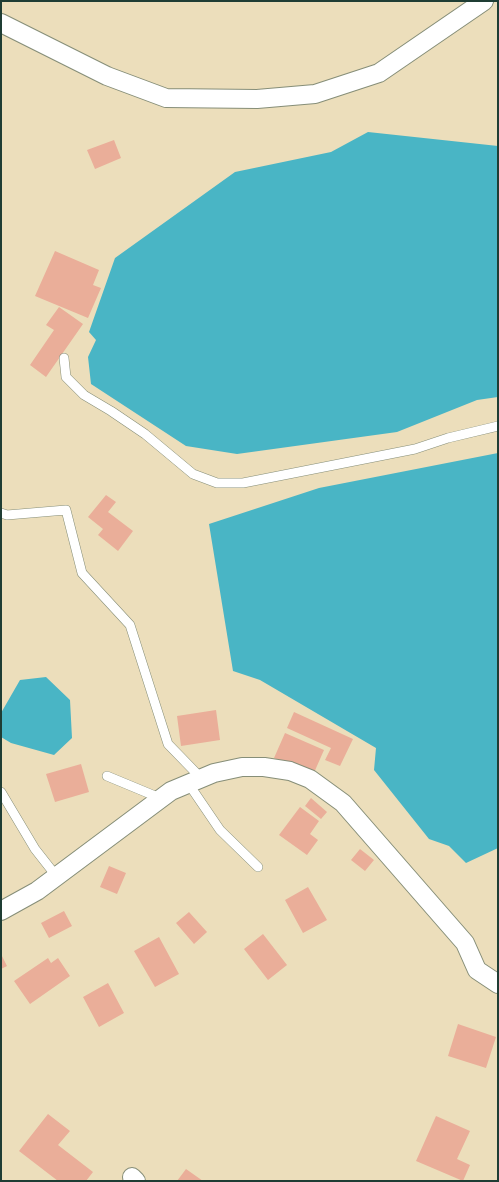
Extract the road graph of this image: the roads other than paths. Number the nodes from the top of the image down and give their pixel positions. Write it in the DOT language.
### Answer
graph roads {
  1 [pos="484,1"];
  2 [pos="1,23"];
  3 [pos="64,358"];
  4 [pos="498,426"];
  5 [pos="1,513"];
  6 [pos="107,776"];
  7 [pos="195,781"];
  8 [pos="1,792"];
  9 [pos="160,798"];
  10 [pos="258,867"];
  11 [pos="57,877"];
  12 [pos="1,911"];
  13 [pos="498,984"];
  1 -- 2 [label="street"];
  3 -- 4 [label="lane"];
  5 -- 7 [label="lane"];
  6 -- 9 [label="lane"];
  7 -- 9 [label="street"];
  7 -- 10 [label="lane"];
  7 -- 13 [label="street"];
  8 -- 11 [label="lane"];
  9 -- 11 [label="street"];
  11 -- 12 [label="street"];
}
